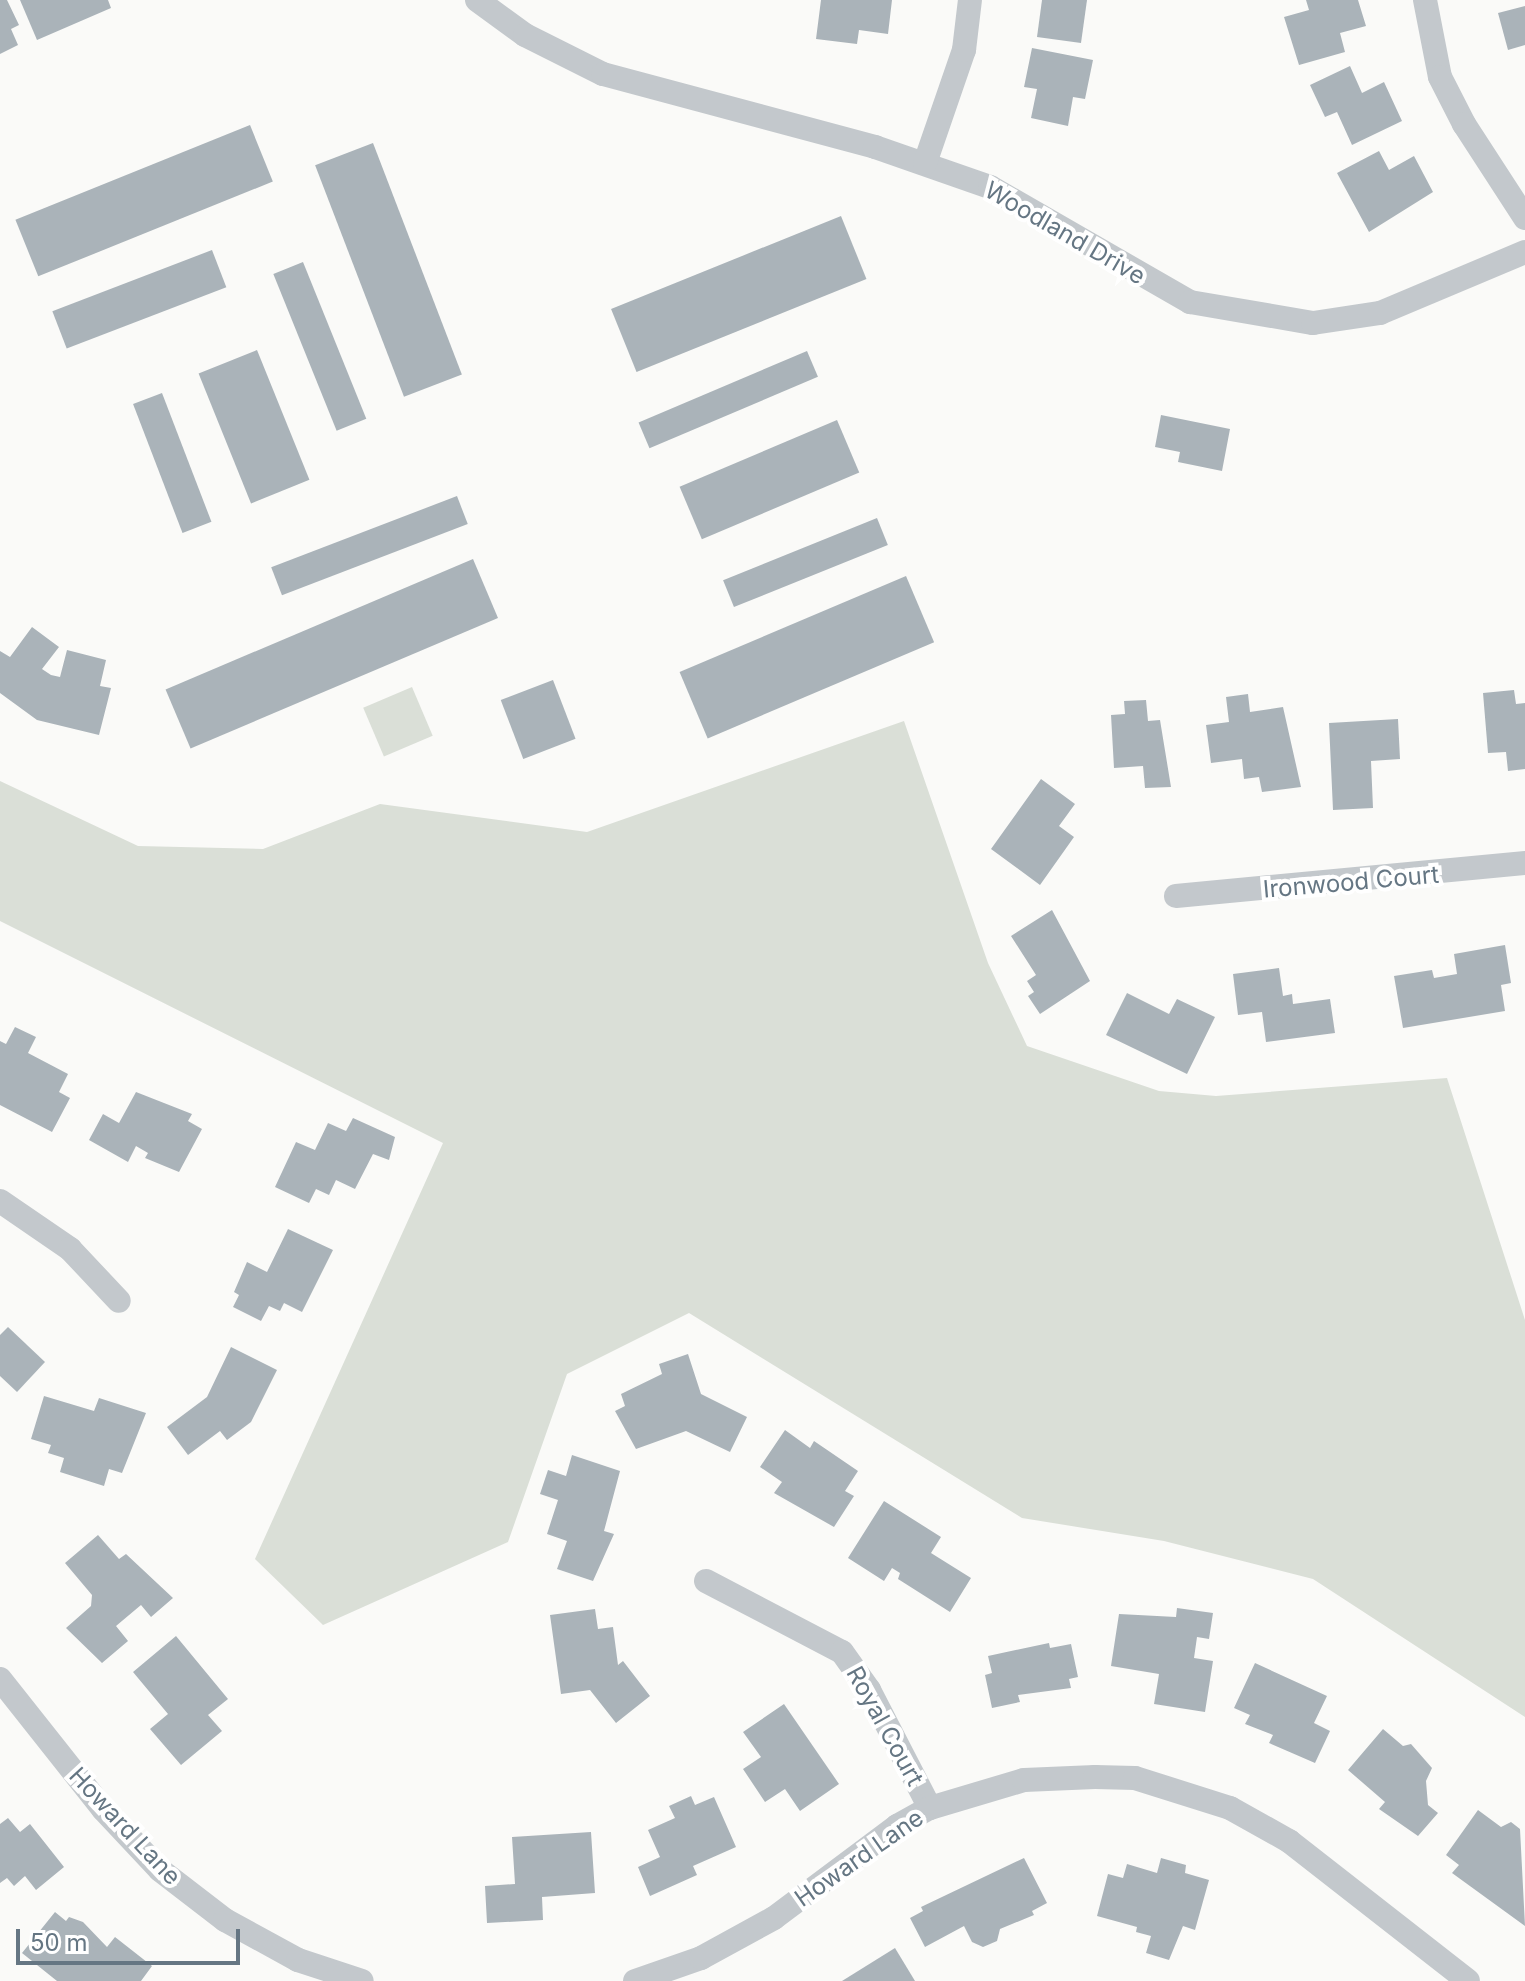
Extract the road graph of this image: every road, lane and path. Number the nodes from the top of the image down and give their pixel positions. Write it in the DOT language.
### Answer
graph roads {
  1 [pos="477,0"];
  2 [pos="970,0"];
  3 [pos="1425,0"];
  4 [pos="505,9"];
  5 [pos="925,163"];
  6 [pos="1525,218"];
  7 [pos="1525,252"];
  8 [pos="1525,863"];
  9 [pos="1176,896"];
  10 [pos="0,1201"];
  11 [pos="119,1301"];
  12 [pos="706,1581"];
  13 [pos="0,1679"];
  14 [pos="930,1808"];
  15 [pos="362,1981"];
  16 [pos="635,1981"];
  17 [pos="1468,1981"];
  1 -- 4 [label="street, Woodland Drive"];
  2 -- 5 [label="street"];
  3 -- 6 [label="street"];
  4 -- 5 [label="street, Woodland Drive"];
  5 -- 7 [label="street, Woodland Drive"];
  8 -- 9 [label="street, Ironwood Court"];
  10 -- 11 [label="street"];
  12 -- 14 [label="street, Royal Court"];
  13 -- 15 [label="street, Howard Lane"];
  14 -- 16 [label="street, Howard Lane"];
  14 -- 17 [label="street, Howard Lane"];
}
